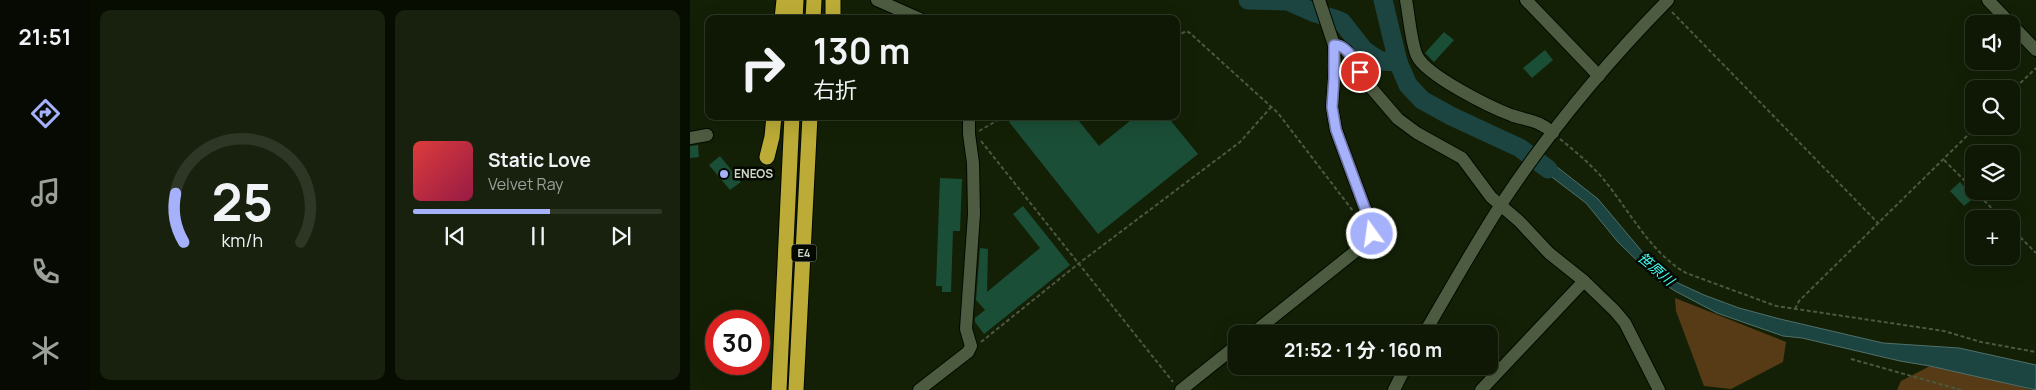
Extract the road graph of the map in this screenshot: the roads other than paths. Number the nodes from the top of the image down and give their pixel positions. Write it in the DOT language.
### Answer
graph roads {
  1 [pos="784,0"];
  2 [pos="796,0"];
  3 [pos="814,0"];
  4 [pos="833,0"];
  5 [pos="877,0"];
  6 [pos="1319,0"];
  7 [pos="1406,0"];
  8 [pos="1526,0"];
  9 [pos="1988,0"];
  10 [pos="1666,2"];
  11 [pos="782,15"];
  12 [pos="795,15"];
  13 [pos="813,15"];
  14 [pos="833,15"];
  15 [pos="911,15"];
  16 [pos="1332,41"];
  17 [pos="2036,50"];
  18 [pos="1599,76"];
  19 [pos="774,120"];
  20 [pos="792,120"];
  21 [pos="810,120"];
  22 [pos="969,120"];
  23 [pos="1553,133"];
  24 [pos="707,136"];
  25 [pos="690,138"];
  26 [pos="767,157"];
  27 [pos="1500,206"];
  28 [pos="1584,281"];
  29 [pos="1263,325"];
  30 [pos="1429,325"];
  31 [pos="1228,351"];
  32 [pos="1402,375"];
  33 [pos="1177,386"];
  34 [pos="779,390"];
  35 [pos="796,390"];
  36 [pos="919,390"];
  37 [pos="1394,390"];
  38 [pos="1481,390"];
  39 [pos="1659,390"];
  1 -- 11 [label="highway"];
  2 -- 12 [label="highway"];
  3 -- 13 [label="highway"];
  4 -- 14 [label="highway"];
  5 -- 15 [label="street"];
  6 -- 16 [label="street"];
  7 -- 23 [label="street"];
  8 -- 18 [label="street"];
  9 -- 17 [label="street"];
  10 -- 18 [label="street"];
  16 -- 27 [label="street"];
  16 -- 29 [label="street"];
  18 -- 23 [label="street"];
  19 -- 26 [label="highway"];
  20 -- 34 [label="highway, E4"];
  21 -- 35 [label="highway, E4"];
  22 -- 36 [label="street"];
  23 -- 27 [label="street"];
  24 -- 25 [label="street"];
  27 -- 28 [label="street"];
  27 -- 30 [label="street"];
  28 -- 38 [label="street"];
  28 -- 39 [label="street"];
  31 -- 33 [label="street"];
  32 -- 37 [label="street"];
}
